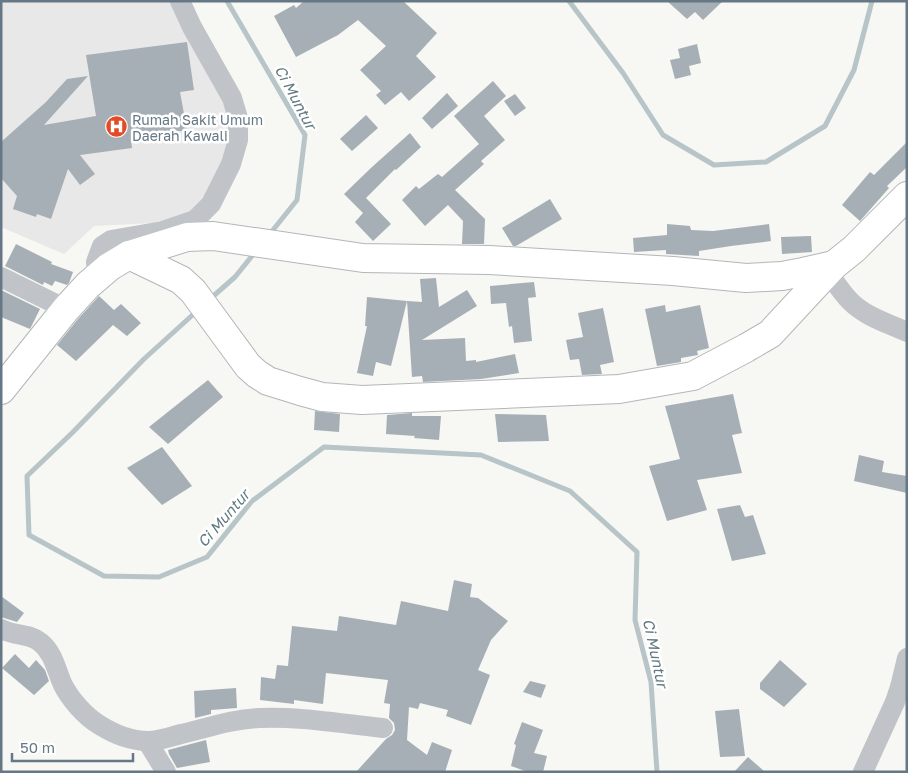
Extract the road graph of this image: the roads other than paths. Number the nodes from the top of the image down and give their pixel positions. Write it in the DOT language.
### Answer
graph roads {
  1 [pos="180,1"];
  2 [pos="907,196"];
  3 [pos="129,255"];
  4 [pos="831,269"];
  5 [pos="1,277"];
  6 [pos="97,277"];
  7 [pos="66,309"];
  8 [pos="907,332"];
  9 [pos="1,390"];
  10 [pos="1,629"];
  11 [pos="907,658"];
  12 [pos="383,728"];
  13 [pos="146,741"];
  14 [pos="166,772"];
  15 [pos="863,772"];
  1 -- 6 [label="street"];
  2 -- 4 [label="highway"];
  3 -- 4 [label="highway"];
  3 -- 4 [label="highway"];
  3 -- 6 [label="highway"];
  4 -- 8 [label="street"];
  5 -- 7 [label="street"];
  6 -- 7 [label="highway"];
  7 -- 9 [label="highway"];
  10 -- 13 [label="street"];
  11 -- 15 [label="street"];
  12 -- 13 [label="street"];
  13 -- 14 [label="street"];
}
